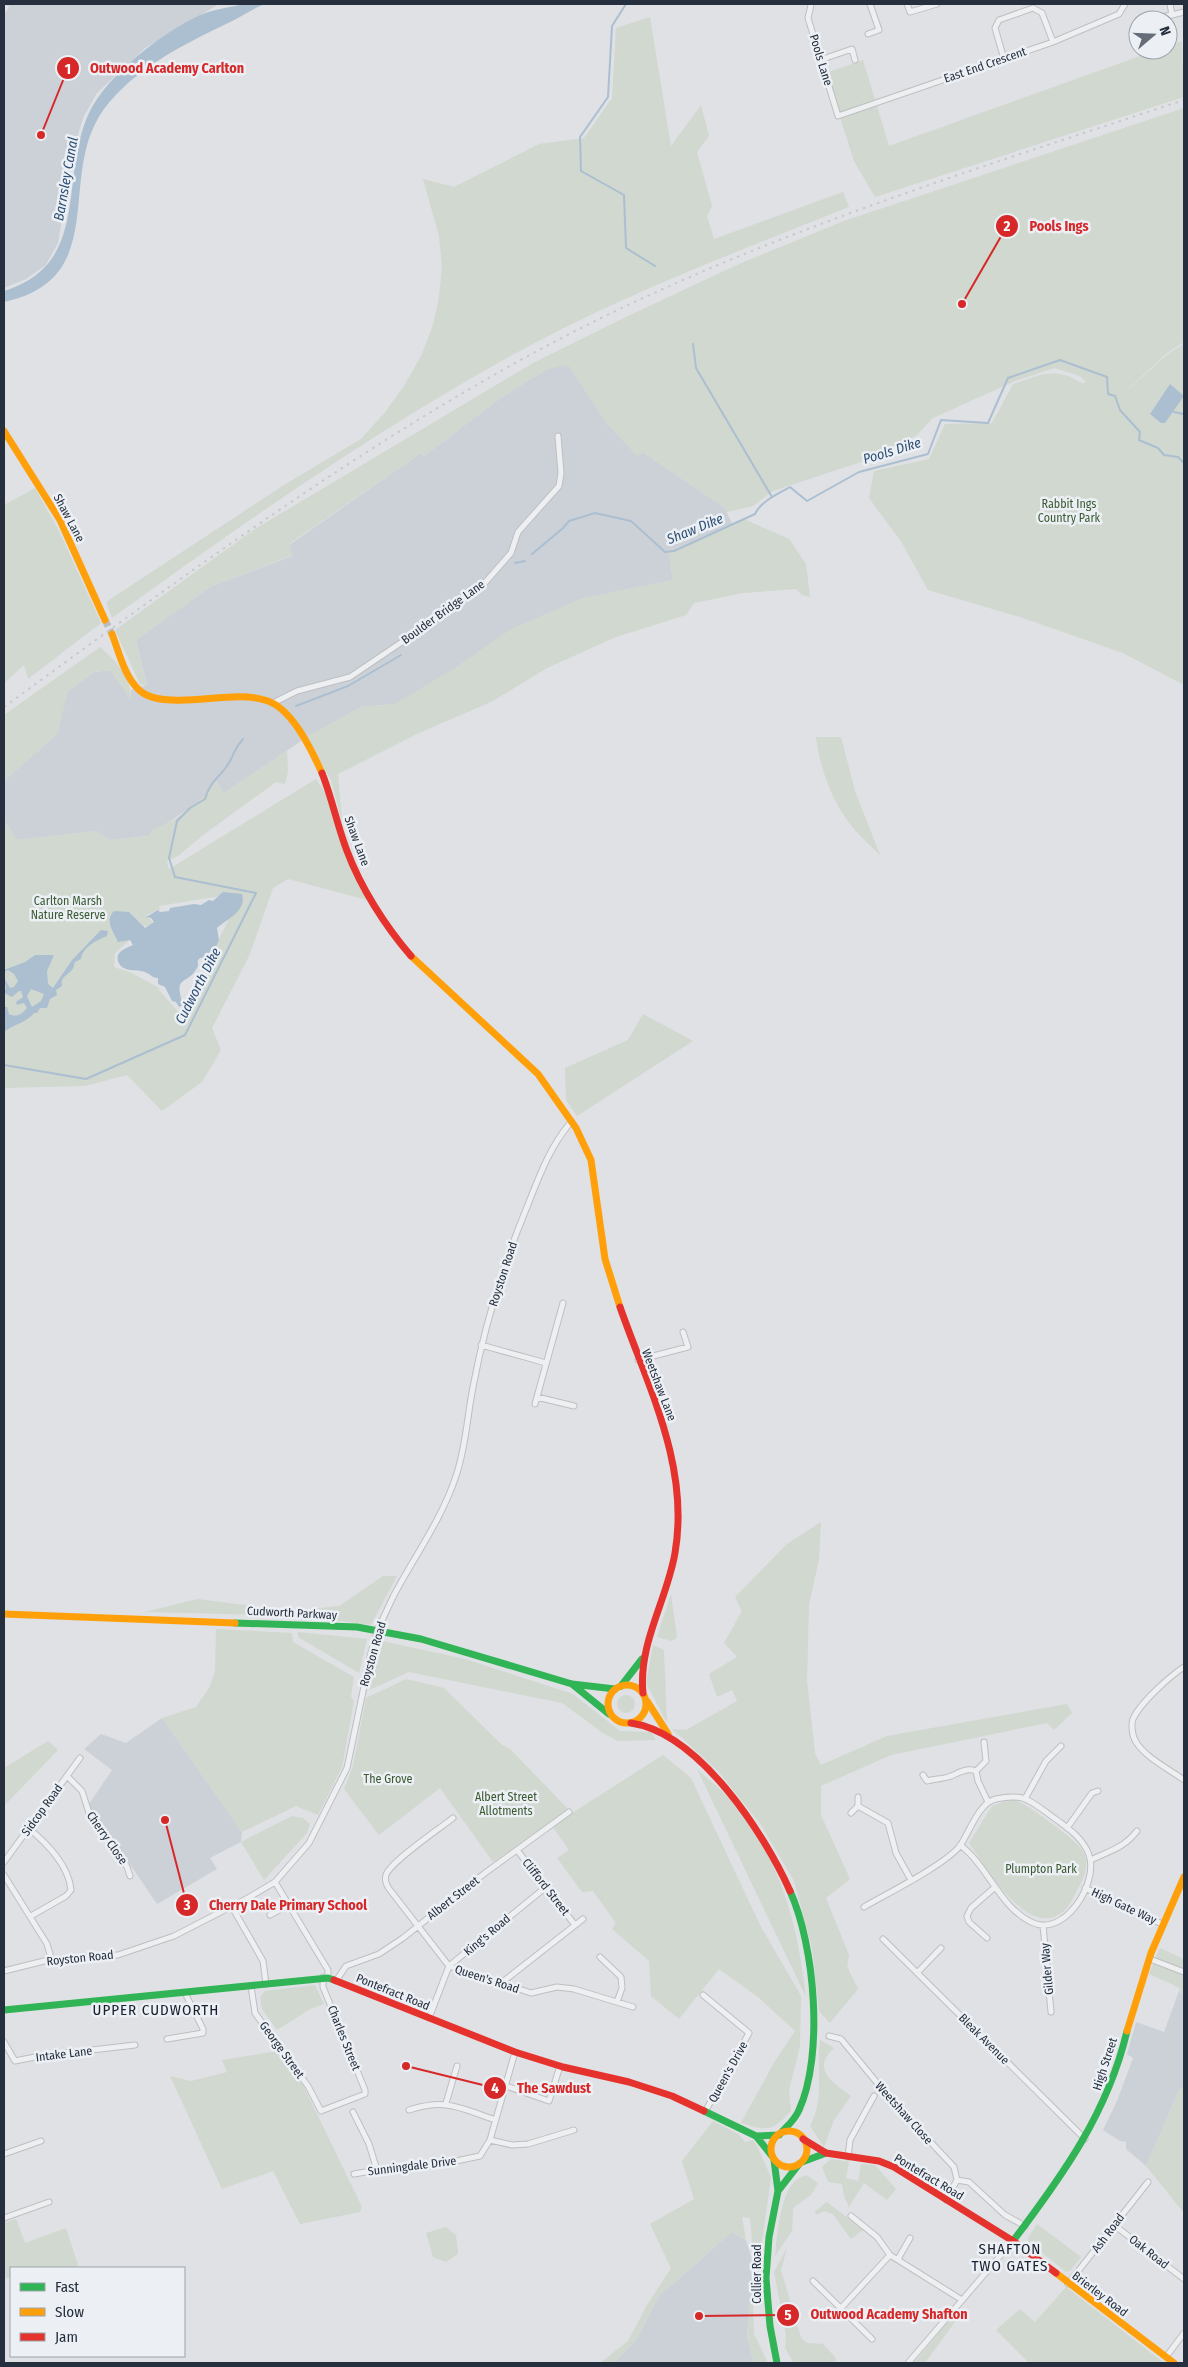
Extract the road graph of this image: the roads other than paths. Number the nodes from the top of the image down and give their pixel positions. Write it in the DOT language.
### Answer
graph roads {
  1 [pos="812,4"];
  2 [pos="870,4"];
  3 [pos="907,4"];
  4 [pos="937,4"];
  5 [pos="1125,4"];
  6 [pos="868,34"];
  7 [pos="1053,42"];
  8 [pos="1004,59"];
  9 [pos="820,60"];
  10 [pos="855,60"];
  11 [pos="838,116"];
  12 [pos="4,431"];
  13 [pos="558,436"];
  14 [pos="106,620"];
  15 [pos="112,634"];
  16 [pos="273,703"];
  17 [pos="571,1122"];
  18 [pos="563,1303"];
  19 [pos="683,1332"];
  20 [pos="481,1345"];
  21 [pos="638,1360"];
  22 [pos="546,1363"];
  23 [pos="537,1397"];
  24 [pos="535,1404"];
  25 [pos="574,1406"];
  26 [pos="4,1614"];
  27 [pos="643,1659"];
  28 [pos="1184,1667"];
  29 [pos="572,1684"];
  30 [pos="618,1687"];
  31 [pos="644,1696"];
  32 [pos="613,1718"];
  33 [pos="631,1724"];
  34 [pos="669,1737"];
  35 [pos="984,1742"];
  36 [pos="1061,1746"];
  37 [pos="80,1758"];
  38 [pos="976,1771"];
  39 [pos="923,1775"];
  40 [pos="67,1776"];
  41 [pos="1184,1780"];
  42 [pos="1098,1791"];
  43 [pos="858,1797"];
  44 [pos="1026,1797"];
  45 [pos="988,1802"];
  46 [pos="858,1806"];
  47 [pos="570,1812"];
  48 [pos="851,1813"];
  49 [pos="453,1818"];
  50 [pos="28,1828"];
  51 [pos="1067,1828"];
  52 [pos="1137,1831"];
  53 [pos="960,1845"];
  54 [pos="517,1850"];
  55 [pos="1091,1860"];
  56 [pos="4,1862"];
  57 [pos="4,1875"];
  58 [pos="130,1876"];
  59 [pos="1184,1877"];
  60 [pos="911,1880"];
  61 [pos="275,1882"];
  62 [pos="546,1887"];
  63 [pos="994,1888"];
  64 [pos="1085,1888"];
  65 [pos="288,1905"];
  66 [pos="232,1907"];
  67 [pos="864,1907"];
  68 [pos="270,1915"];
  69 [pos="31,1916"];
  70 [pos="583,1919"];
  71 [pos="1162,1924"];
  72 [pos="575,1925"];
  73 [pos="1042,1925"];
  74 [pos="417,1927"];
  75 [pos="987,1938"];
  76 [pos="882,1939"];
  77 [pos="941,1948"];
  78 [pos="600,1957"];
  79 [pos="1150,1958"];
  80 [pos="48,1960"];
  81 [pos="449,1966"];
  82 [pos="4,1971"];
  83 [pos="917,1972"];
  84 [pos="1184,1972"];
  85 [pos="329,1978"];
  86 [pos="266,1984"];
  87 [pos="500,1984"];
  88 [pos="251,1986"];
  89 [pos="185,1994"];
  90 [pos="703,1995"];
  91 [pos="617,2002"];
  92 [pos="633,2007"];
  93 [pos="4,2010"];
  94 [pos="1051,2012"];
  95 [pos="429,2018"];
  96 [pos="829,2036"];
  97 [pos="167,2039"];
  98 [pos="4,2042"];
  99 [pos="135,2045"];
  100 [pos="515,2052"];
  101 [pos="457,2066"];
  102 [pos="560,2066"];
  103 [pos="506,2086"];
  104 [pos="874,2096"];
  105 [pos="446,2103"];
  106 [pos="409,2110"];
  107 [pos="706,2110"];
  108 [pos="321,2111"];
  109 [pos="353,2112"];
  110 [pos="796,2116"];
  111 [pos="496,2120"];
  112 [pos="574,2130"];
  113 [pos="779,2134"];
  114 [pos="756,2136"];
  115 [pos="803,2138"];
  116 [pos="490,2140"];
  117 [pos="1085,2140"];
  118 [pos="41,2141"];
  119 [pos="826,2153"];
  120 [pos="4,2154"];
  121 [pos="848,2156"];
  122 [pos="773,2158"];
  123 [pos="800,2163"];
  124 [pos="377,2170"];
  125 [pos="354,2174"];
  126 [pos="958,2180"];
  127 [pos="1148,2182"];
  128 [pos="778,2191"];
  129 [pos="946,2200"];
  130 [pos="48,2202"];
  131 [pos="851,2216"];
  132 [pos="4,2218"];
  133 [pos="1114,2225"];
  134 [pos="1025,2226"];
  135 [pos="910,2238"];
  136 [pos="1013,2241"];
  137 [pos="890,2255"];
  138 [pos="898,2260"];
  139 [pos="1184,2279"];
  140 [pos="813,2281"];
  141 [pos="1068,2284"];
  142 [pos="962,2300"];
  143 [pos="842,2307"];
  144 [pos="1184,2333"];
  145 [pos="872,2339"];
  146 [pos="1166,2357"];
  147 [pos="777,2360"];
  148 [pos="783,2363"];
  149 [pos="908,2363"];
  150 [pos="1174,2363"];
  1 -- 9 [label="street, Pools Lane"];
  2 -- 6 [label="street"];
  3 -- 4 [label="street"];
  5 -- 7 [label="street, East End Crescent"];
  7 -- 8 [label="street, East End Crescent"];
  7 -- 8 [label="street"];
  8 -- 11 [label="street, East End Crescent"];
  9 -- 10 [label="street"];
  9 -- 11 [label="street, Pools Lane"];
  12 -- 14 [label="main road, Shaw Lane"];
  13 -- 16 [label="street, Boulder Bridge Lane"];
  15 -- 16 [label="main road"];
  16 -- 17 [label="main road, Shaw Lane"];
  17 -- 20 [label="street, Royston Road"];
  17 -- 21 [label="main road, Weetshaw Lane"];
  18 -- 22 [label="street"];
  19 -- 21 [label="street"];
  20 -- 22 [label="street"];
  20 -- 61 [label="street, Royston Road, bridge"];
  21 -- 27 [label="main road, Weetshaw Lane"];
  22 -- 23 [label="street"];
  23 -- 24 [label="street"];
  23 -- 25 [label="street"];
  26 -- 29 [label="main road, Cudworth Parkway"];
  27 -- 30 [label="main road, Weetshaw Lane"];
  27 -- 31 [label="main road, Weetshaw Lane"];
  28 -- 41 [label="street"];
  29 -- 30 [label="main road, Cudworth Parkway"];
  29 -- 32 [label="main road, Cudworth Parkway"];
  30 -- 31 [label="main road, Cudworth Parkway"];
  30 -- 32 [label="main road"];
  31 -- 33 [label="main road"];
  31 -- 34 [label="main road, Cudworth Parkway"];
  32 -- 33 [label="main road, Cudworth Parkway"];
  33 -- 34 [label="main road, Cudworth Parkway"];
  34 -- 110 [label="main road, Cudworth Parkway"];
  35 -- 38 [label="street"];
  36 -- 44 [label="street"];
  37 -- 40 [label="street, Sidcop Road"];
  38 -- 39 [label="street"];
  38 -- 45 [label="street"];
  40 -- 50 [label="street, Sidcop Road"];
  40 -- 58 [label="street, Cherry Close"];
  42 -- 51 [label="street"];
  43 -- 46 [label="street"];
  44 -- 45 [label="street"];
  44 -- 51 [label="street"];
  45 -- 53 [label="street"];
  46 -- 48 [label="street"];
  46 -- 60 [label="street"];
  47 -- 54 [label="street, Albert Street"];
  49 -- 74 [label="street"];
  50 -- 56 [label="street, Sidcop Road"];
  50 -- 69 [label="street"];
  51 -- 55 [label="street"];
  52 -- 55 [label="street"];
  53 -- 60 [label="street"];
  53 -- 63 [label="street"];
  54 -- 62 [label="street, Clifford Street"];
  54 -- 74 [label="street, Albert Street"];
  55 -- 64 [label="street"];
  57 -- 69 [label="street"];
  59 -- 71 [label="main road, High Street"];
  60 -- 67 [label="street"];
  61 -- 65 [label="street"];
  61 -- 66 [label="street, Royston Road"];
  62 -- 72 [label="street, Clifford Street"];
  62 -- 81 [label="street, King's Road"];
  63 -- 73 [label="street"];
  63 -- 75 [label="street"];
  64 -- 71 [label="street, High Gate Way"];
  64 -- 73 [label="street"];
  65 -- 68 [label="street"];
  65 -- 85 [label="street"];
  66 -- 80 [label="street, Royston Road"];
  66 -- 86 [label="street"];
  69 -- 80 [label="street"];
  70 -- 72 [label="street"];
  71 -- 79 [label="main road, High Street"];
  72 -- 87 [label="street"];
  73 -- 94 [label="street, Gilder Way"];
  74 -- 81 [label="street, Queen's Road"];
  74 -- 85 [label="street, Albert Street"];
  76 -- 83 [label="street, Bleak Avenue"];
  77 -- 83 [label="street"];
  78 -- 91 [label="street"];
  79 -- 84 [label="street"];
  79 -- 117 [label="main road, High Street"];
  80 -- 82 [label="street, Royston Road"];
  81 -- 87 [label="street, Queen's Road"];
  81 -- 95 [label="street"];
  83 -- 117 [label="street, Bleak Avenue"];
  85 -- 86 [label="main road, Pontefract Road"];
  85 -- 95 [label="main road, Pontefract Road"];
  85 -- 108 [label="street, Charles Street"];
  86 -- 88 [label="main road, Pontefract Road"];
  87 -- 91 [label="street, Queen's Road"];
  88 -- 89 [label="main road, Pontefract Road"];
  88 -- 108 [label="street, George Street"];
  89 -- 93 [label="main road, Pontefract Road"];
  89 -- 97 [label="street"];
  90 -- 107 [label="street, Queen's Drive"];
  91 -- 92 [label="street, Queen's Road"];
  95 -- 100 [label="main road, Pontefract Road"];
  96 -- 126 [label="street, Weetshaw Close"];
  98 -- 99 [label="street, Intake Lane"];
  100 -- 102 [label="main road, Pontefract Road"];
  100 -- 103 [label="street, Sunningdale Drive"];
  101 -- 105 [label="street"];
  102 -- 103 [label="street"];
  102 -- 107 [label="main road, Pontefract Road"];
  103 -- 111 [label="street, Sunningdale Drive"];
  104 -- 121 [label="street"];
  105 -- 106 [label="street"];
  105 -- 111 [label="street"];
  107 -- 114 [label="main road, Pontefract Road"];
  109 -- 124 [label="street"];
  110 -- 113 [label="main road, Cudworth Parkway"];
  110 -- 115 [label="main road"];
  111 -- 116 [label="street, Sunningdale Drive"];
  112 -- 116 [label="street"];
  113 -- 114 [label="main road"];
  113 -- 115 [label="main road"];
  113 -- 122 [label="main road"];
  114 -- 122 [label="main road, Pontefract Road"];
  115 -- 119 [label="main road, Pontefract Road"];
  115 -- 123 [label="main road"];
  116 -- 124 [label="street, Sunningdale Drive"];
  117 -- 134 [label="main road, High Street"];
  118 -- 120 [label="street"];
  119 -- 121 [label="main road, Pontefract Road"];
  119 -- 123 [label="main road, Pontefract Road"];
  121 -- 129 [label="main road, Pontefract Road"];
  122 -- 123 [label="main road"];
  122 -- 128 [label="main road, Collier Road"];
  123 -- 128 [label="main road, Collier Road"];
  124 -- 125 [label="street, Sunningdale Drive"];
  126 -- 129 [label="street"];
  126 -- 134 [label="street"];
  127 -- 133 [label="street, Ash Road"];
  128 -- 147 [label="main road, Collier Road"];
  129 -- 136 [label="main road, Pontefract Road"];
  130 -- 132 [label="street"];
  131 -- 137 [label="street"];
  133 -- 139 [label="street, Oak Road"];
  133 -- 141 [label="street, Ash Road"];
  134 -- 136 [label="main road, High Street"];
  135 -- 138 [label="street"];
  136 -- 141 [label="main road, Brierley Road"];
  136 -- 142 [label="street"];
  137 -- 138 [label="street"];
  137 -- 143 [label="street"];
  138 -- 142 [label="street"];
  140 -- 143 [label="street"];
  141 -- 146 [label="main road, Brierley Road"];
  142 -- 149 [label="street"];
  143 -- 145 [label="street"];
  144 -- 146 [label="street"];
  146 -- 150 [label="main road, Brierley Road"];
  147 -- 148 [label="main road, Collier Road"];
}
